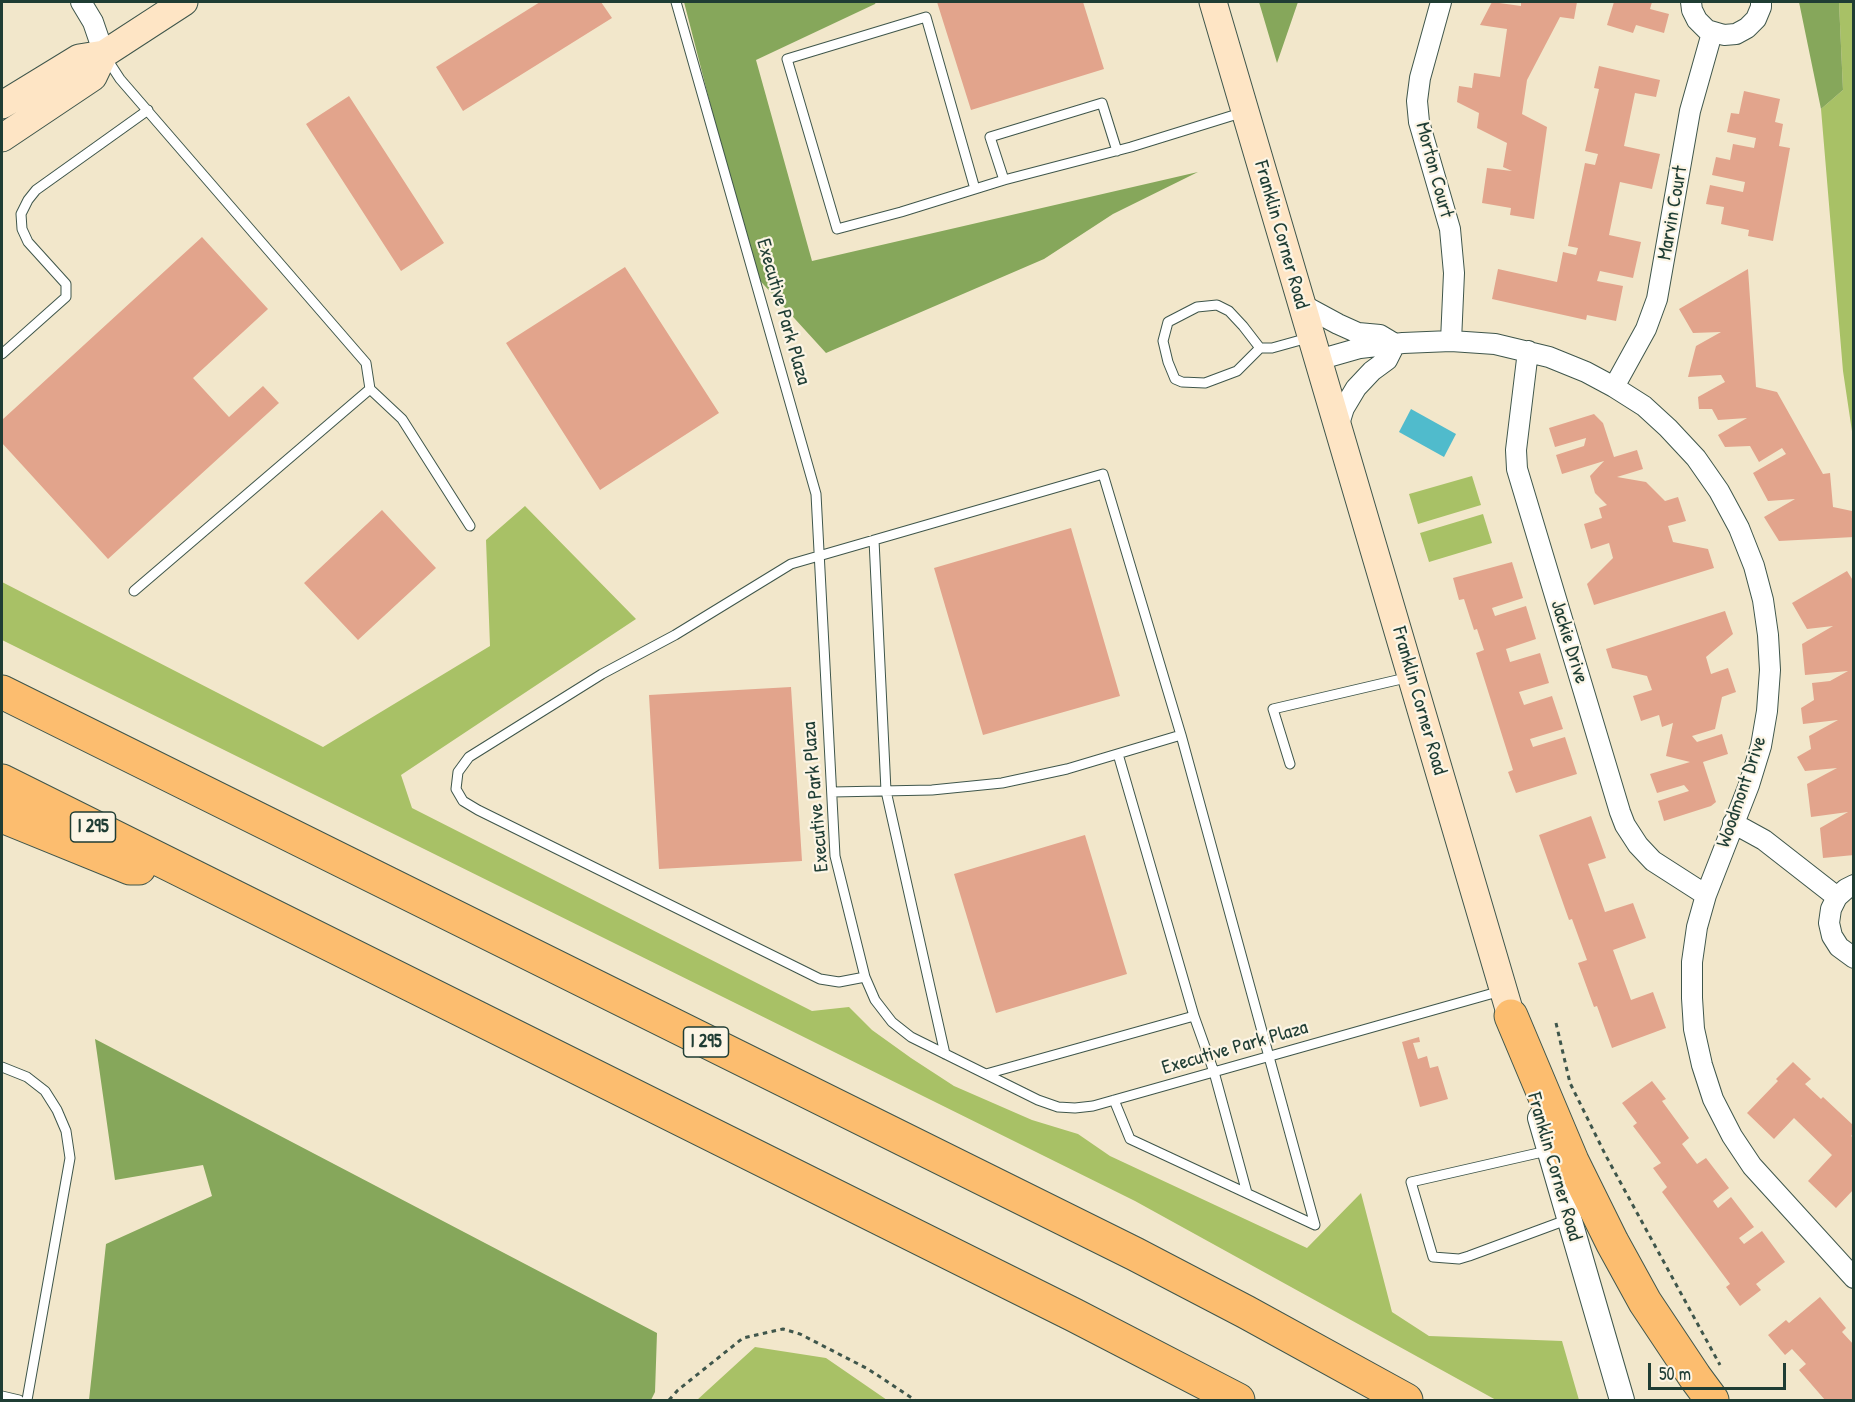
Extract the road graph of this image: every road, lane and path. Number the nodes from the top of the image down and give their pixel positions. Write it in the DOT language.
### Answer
graph roads {
  1 [pos="81,2"];
  2 [pos="184,2"];
  3 [pos="676,2"];
  4 [pos="1213,2"];
  5 [pos="1441,2"];
  6 [pos="1691,2"];
  7 [pos="1761,2"];
  8 [pos="1712,33"];
  9 [pos="104,54"];
  10 [pos="2,105"];
  11 [pos="148,110"];
  12 [pos="1245,112"];
  13 [pos="2,138"];
  14 [pos="1117,151"];
  15 [pos="1005,180"];
  16 [pos="975,189"];
  17 [pos="1301,303"];
  18 [pos="1451,341"];
  19 [pos="1395,344"];
  20 [pos="1260,348"];
  21 [pos="1314,349"];
  22 [pos="1528,351"];
  23 [pos="2,354"];
  24 [pos="1614,387"];
  25 [pos="370,389"];
  26 [pos="1338,427"];
  27 [pos="470,526"];
  28 [pos="874,540"];
  29 [pos="818,556"];
  30 [pos="134,591"];
  31 [pos="1412,676"];
  32 [pos="2,692"];
  33 [pos="1182,735"];
  34 [pos="1118,754"];
  35 [pos="1290,764"];
  36 [pos="2,782"];
  37 [pos="886,791"];
  38 [pos="832,792"];
  39 [pos="2,816"];
  40 [pos="1733,823"];
  41 [pos="186,872"];
  42 [pos="1854,885"];
  43 [pos="1706,895"];
  44 [pos="1837,897"];
  45 [pos="1854,958"];
  46 [pos="865,977"];
  47 [pos="1507,1003"];
  48 [pos="1194,1016"];
  49 [pos="1556,1023"];
  50 [pos="945,1054"];
  51 [pos="1270,1056"];
  52 [pos="2,1067"];
  53 [pos="1214,1072"];
  54 [pos="986,1074"];
  55 [pos="1114,1100"];
  56 [pos="1550,1150"];
  57 [pos="1246,1193"];
  58 [pos="1569,1219"];
  59 [pos="1854,1278"];
  60 [pos="1718,1386"];
  61 [pos="2,1396"];
  62 [pos="20,1401"];
  63 [pos="27,1401"];
  64 [pos="669,1401"];
  65 [pos="915,1401"];
  66 [pos="1238,1401"];
  67 [pos="1406,1401"];
  68 [pos="1622,1401"];
  1 -- 9 [label="street"];
  2 -- 9 [label="main road"];
  3 -- 29 [label="lane, Executive Park Plaza"];
  4 -- 12 [label="main road, Franklin Corner Road"];
  5 -- 18 [label="street, Morton Court"];
  6 -- 8 [label="street"];
  7 -- 8 [label="street"];
  8 -- 24 [label="street, Marvin Court"];
  9 -- 10 [label="main road"];
  9 -- 11 [label="lane"];
  9 -- 13 [label="main road"];
  11 -- 23 [label="lane"];
  11 -- 25 [label="lane"];
  12 -- 14 [label="lane"];
  12 -- 17 [label="main road, Franklin Corner Road"];
  14 -- 15 [label="lane"];
  14 -- 15 [label="lane"];
  15 -- 16 [label="lane"];
  16 -- 16 [label="lane"];
  17 -- 19 [label="street, Woodmont Drive"];
  17 -- 21 [label="main road, Franklin Corner Road"];
  18 -- 19 [label="street, Woodmont Drive"];
  18 -- 22 [label="street, Woodmont Drive"];
  19 -- 21 [label="street, Woodmont Drive"];
  19 -- 26 [label="street"];
  20 -- 20 [label="lane"];
  20 -- 21 [label="lane"];
  21 -- 26 [label="main road, Franklin Corner Road"];
  22 -- 24 [label="street, Woodmont Drive"];
  22 -- 43 [label="street, Jackie Drive"];
  24 -- 40 [label="street, Woodmont Drive"];
  25 -- 27 [label="lane"];
  25 -- 30 [label="lane"];
  26 -- 31 [label="main road, Franklin Corner Road"];
  28 -- 29 [label="lane"];
  28 -- 33 [label="lane"];
  28 -- 37 [label="lane"];
  29 -- 38 [label="lane, Executive Park Plaza"];
  29 -- 46 [label="lane"];
  31 -- 35 [label="lane"];
  31 -- 47 [label="main road, Franklin Corner Road"];
  32 -- 67 [label="highway, I 295"];
  33 -- 34 [label="lane"];
  33 -- 51 [label="lane"];
  34 -- 37 [label="lane"];
  34 -- 48 [label="lane"];
  36 -- 41 [label="highway, I 295"];
  37 -- 38 [label="lane"];
  37 -- 50 [label="lane"];
  38 -- 46 [label="lane, Executive Park Plaza"];
  39 -- 41 [label="highway"];
  40 -- 43 [label="street, Woodmont Drive"];
  40 -- 44 [label="street"];
  41 -- 66 [label="highway, I 295"];
  42 -- 44 [label="street"];
  43 -- 59 [label="street, Woodmont Drive"];
  44 -- 45 [label="street"];
  46 -- 50 [label="lane, Executive Park Plaza"];
  47 -- 51 [label="lane, Executive Park Plaza"];
  47 -- 56 [label="street, Franklin Corner Road"];
  47 -- 60 [label="highway"];
  48 -- 53 [label="lane"];
  48 -- 54 [label="lane"];
  49 -- 60 [label="path"];
  50 -- 54 [label="lane, Executive Park Plaza"];
  51 -- 53 [label="lane, Executive Park Plaza"];
  51 -- 57 [label="lane"];
  52 -- 63 [label="lane"];
  53 -- 55 [label="lane, Executive Park Plaza"];
  53 -- 57 [label="lane"];
  54 -- 55 [label="lane, Executive Park Plaza"];
  55 -- 57 [label="lane"];
  56 -- 58 [label="street, Franklin Corner Road"];
  56 -- 58 [label="lane"];
  58 -- 68 [label="street, Franklin Corner Road"];
  61 -- 62 [label="lane"];
  64 -- 65 [label="path"];
}
